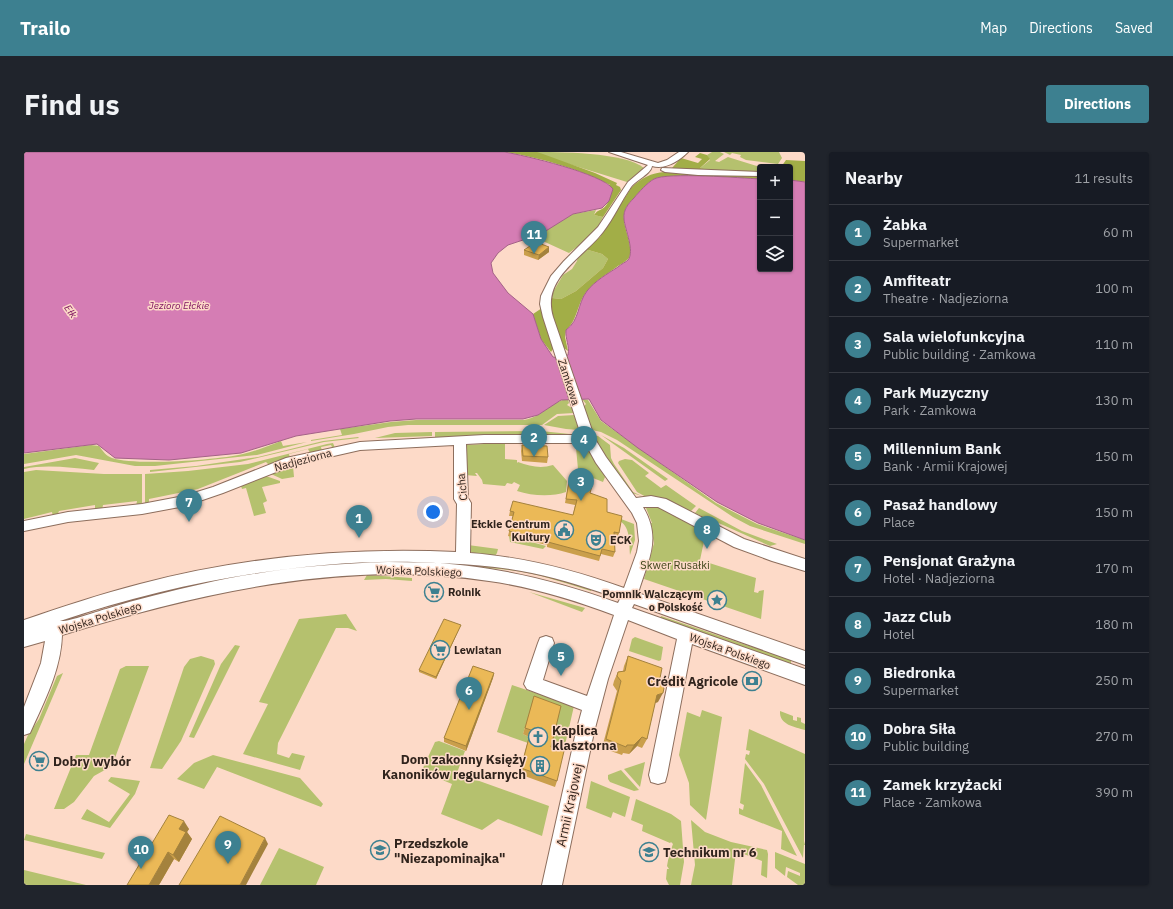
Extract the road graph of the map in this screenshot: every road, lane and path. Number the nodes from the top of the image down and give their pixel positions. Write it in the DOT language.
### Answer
graph roads {
  1 [pos="612,152"];
  2 [pos="682,154"];
  3 [pos="657,167"];
  4 [pos="757,174"];
  5 [pos="589,439"];
  6 [pos="460,441"];
  7 [pos="632,502"];
  8 [pos="24,526"];
  9 [pos="464,558"];
  10 [pos="805,565"];
  11 [pos="629,596"];
  12 [pos="623,612"];
  13 [pos="53,624"];
  14 [pos="24,627"];
  15 [pos="686,635"];
  16 [pos="24,640"];
  17 [pos="546,643"];
  18 [pos="805,658"];
  19 [pos="805,677"];
  20 [pos="592,706"];
  21 [pos="24,727"];
  22 [pos="658,775"];
  23 [pos="552,885"];
  1 -- 3 [label="street"];
  2 -- 3 [label="street, Zamkowa"];
  3 -- 4 [label="street"];
  3 -- 5 [label="street, Zamkowa"];
  5 -- 6 [label="street, Nadjeziorna"];
  5 -- 7 [label="street, Zamkowa"];
  6 -- 8 [label="street, Nadjeziorna"];
  6 -- 9 [label="street, Cicha"];
  7 -- 10 [label="street"];
  7 -- 11 [label="street, Zamkowa"];
  9 -- 11 [label="street, Wojska Polskiego"];
  9 -- 13 [label="street, Wojska Polskiego"];
  11 -- 12 [label="street, Zamkowa"];
  11 -- 18 [label="street, Wojska Polskiego"];
  12 -- 13 [label="street, Wojska Polskiego"];
  12 -- 15 [label="street, Wojska Polskiego"];
  12 -- 20 [label="street, Armii Krajowej"];
  13 -- 14 [label="street, Wojska Polskiego"];
  13 -- 16 [label="street, Wojska Polskiego"];
  13 -- 21 [label="street"];
  15 -- 19 [label="street, Wojska Polskiego"];
  15 -- 22 [label="street"];
  17 -- 20 [label="street"];
  20 -- 23 [label="street, Armii Krajowej"];
}
